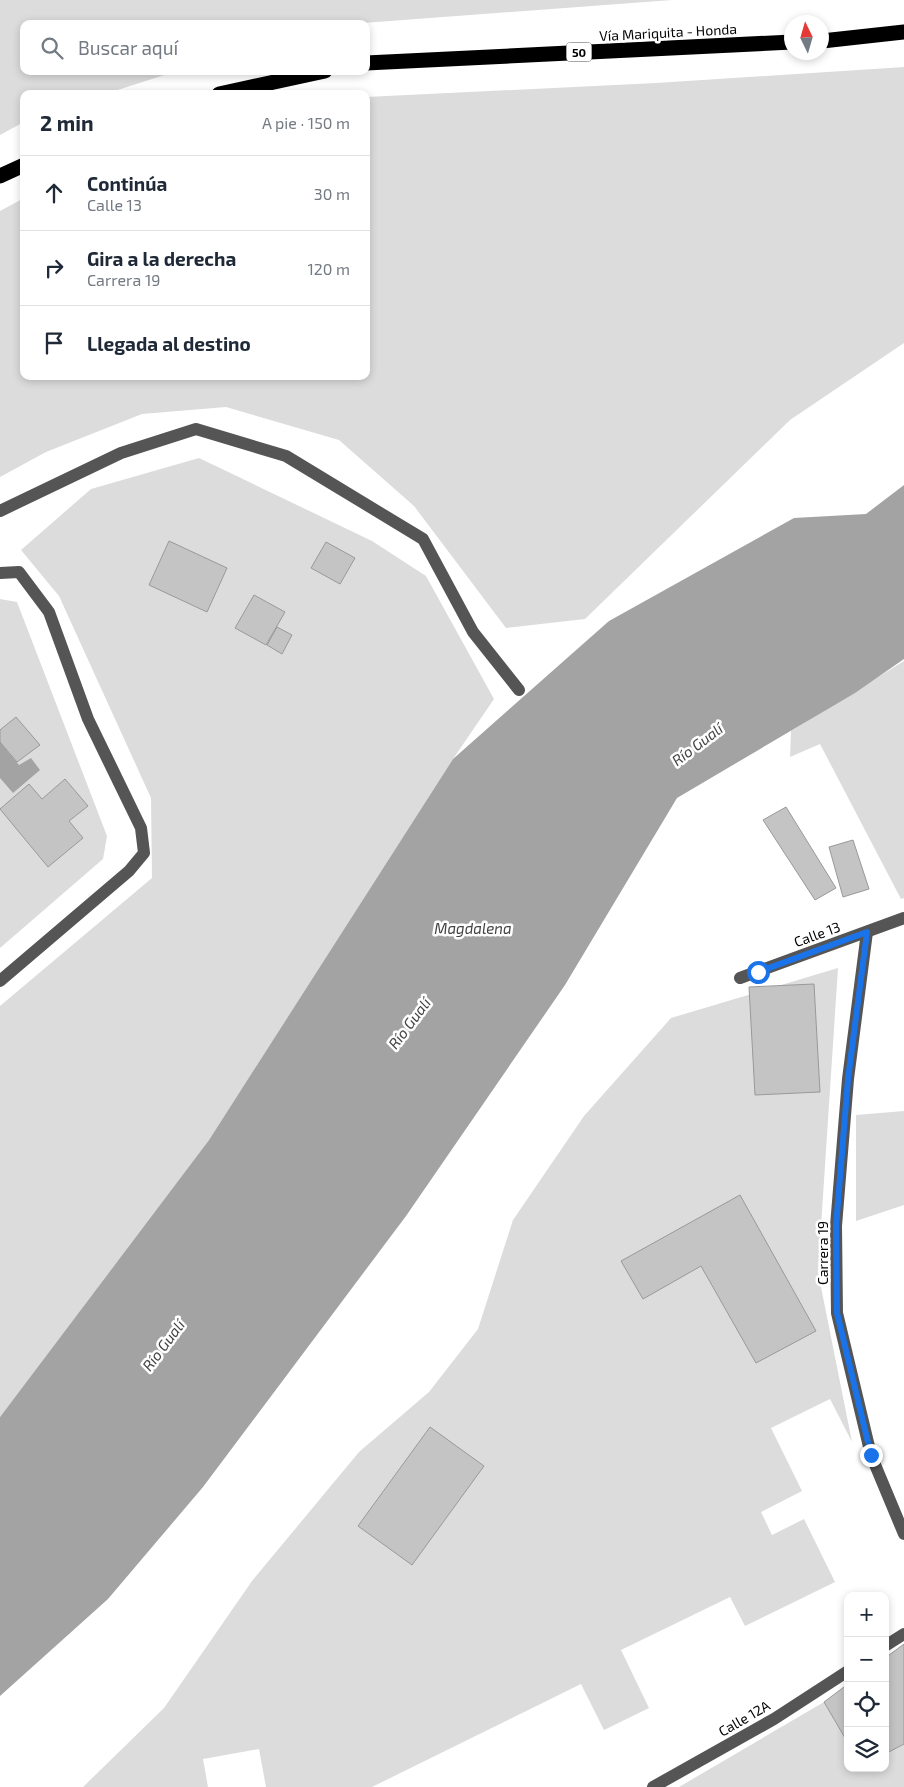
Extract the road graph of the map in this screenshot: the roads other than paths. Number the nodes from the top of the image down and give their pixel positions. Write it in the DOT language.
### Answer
graph roads {
  1 [pos="904,32"];
  2 [pos="829,40"];
  3 [pos="784,42"];
  4 [pos="370,63"];
  5 [pos="307,75"];
  6 [pos="237,90"];
  7 [pos="20,167"];
  8 [pos="0,176"];
  9 [pos="0,511"];
  10 [pos="0,573"];
  11 [pos="519,690"];
  12 [pos="904,918"];
  13 [pos="867,932"];
  14 [pos="740,978"];
  15 [pos="0,980"];
  16 [pos="904,1534"];
  17 [pos="904,1634"];
  18 [pos="889,1643"];
  19 [pos="844,1674"];
  20 [pos="654,1787"];
  1 -- 2 [label="highway"];
  3 -- 4 [label="highway, Vía Mariquita - Honda / 50"];
  5 -- 6 [label="highway"];
  7 -- 8 [label="highway"];
  9 -- 11 [label="street"];
  10 -- 15 [label="street"];
  12 -- 13 [label="street, Calle 13"];
  13 -- 14 [label="street, Calle 13"];
  13 -- 16 [label="street, Carrera 19"];
  17 -- 18 [label="street"];
  19 -- 20 [label="street, Calle 12A"];
}
